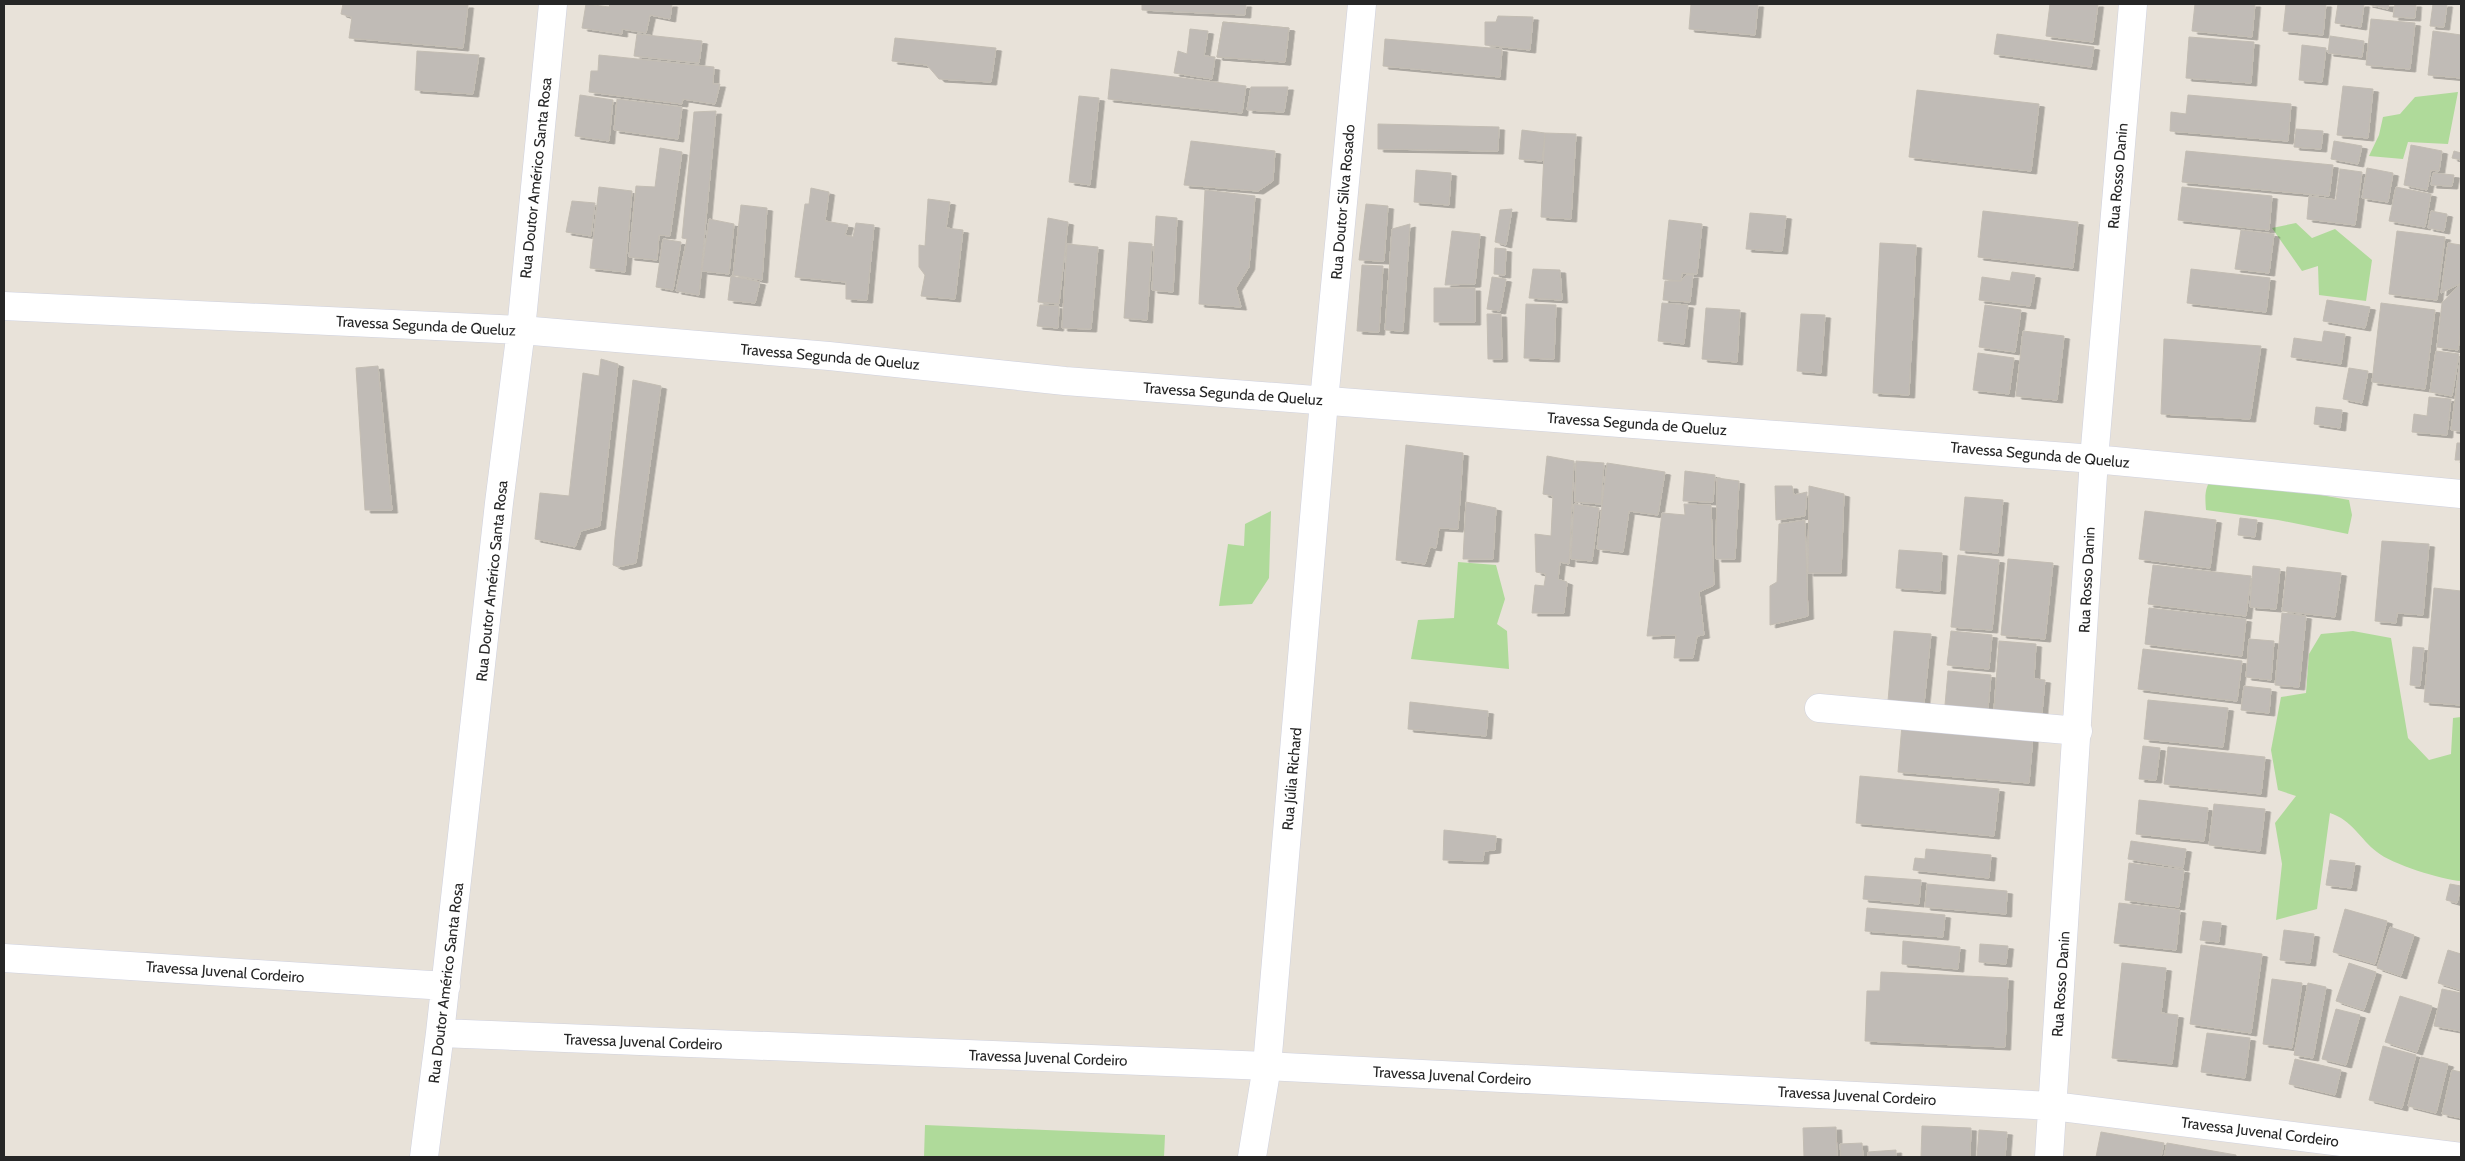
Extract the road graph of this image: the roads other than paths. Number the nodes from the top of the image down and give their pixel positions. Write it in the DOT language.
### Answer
graph roads {
  1 [pos="553,4"];
  2 [pos="1362,4"];
  3 [pos="2132,4"];
  4 [pos="4,306"];
  5 [pos="521,330"];
  6 [pos="1324,401"];
  7 [pos="2094,459"];
  8 [pos="2461,494"];
  9 [pos="1819,708"];
  10 [pos="2078,731"];
  11 [pos="4,958"];
  12 [pos="446,986"];
  13 [pos="440,1033"];
  14 [pos="1266,1066"];
  15 [pos="2053,1106"];
  16 [pos="424,1157"];
  17 [pos="1252,1157"];
  18 [pos="2049,1157"];
  19 [pos="2461,1157"];
  1 -- 5 [label="street, Rua Doutor Américo Santa Rosa"];
  2 -- 6 [label="street, Rua Doutor Silva Rosado"];
  3 -- 7 [label="street, Rua Rosso Danin"];
  4 -- 5 [label="street, Travessa Segunda de Queluz"];
  5 -- 6 [label="street, Travessa Segunda de Queluz"];
  5 -- 12 [label="street, Rua Doutor Américo Santa Rosa"];
  6 -- 7 [label="street, Travessa Segunda de Queluz"];
  6 -- 14 [label="street, Rua Júlia Richard"];
  7 -- 8 [label="street, Travessa Segunda de Queluz"];
  7 -- 10 [label="street, Rua Rosso Danin"];
  9 -- 10 [label="street"];
  10 -- 15 [label="street, Rua Rosso Danin"];
  11 -- 12 [label="street, Travessa Juvenal Cordeiro"];
  12 -- 13 [label="street, Rua Doutor Américo Santa Rosa"];
  13 -- 14 [label="street, Travessa Juvenal Cordeiro"];
  13 -- 16 [label="street, Rua Doutor Américo Santa Rosa"];
  14 -- 15 [label="street, Travessa Juvenal Cordeiro"];
  14 -- 17 [label="street, Rua Júlia Richard"];
  15 -- 18 [label="street, Rua Rosso Danin"];
  15 -- 19 [label="street, Travessa Juvenal Cordeiro"];
}
